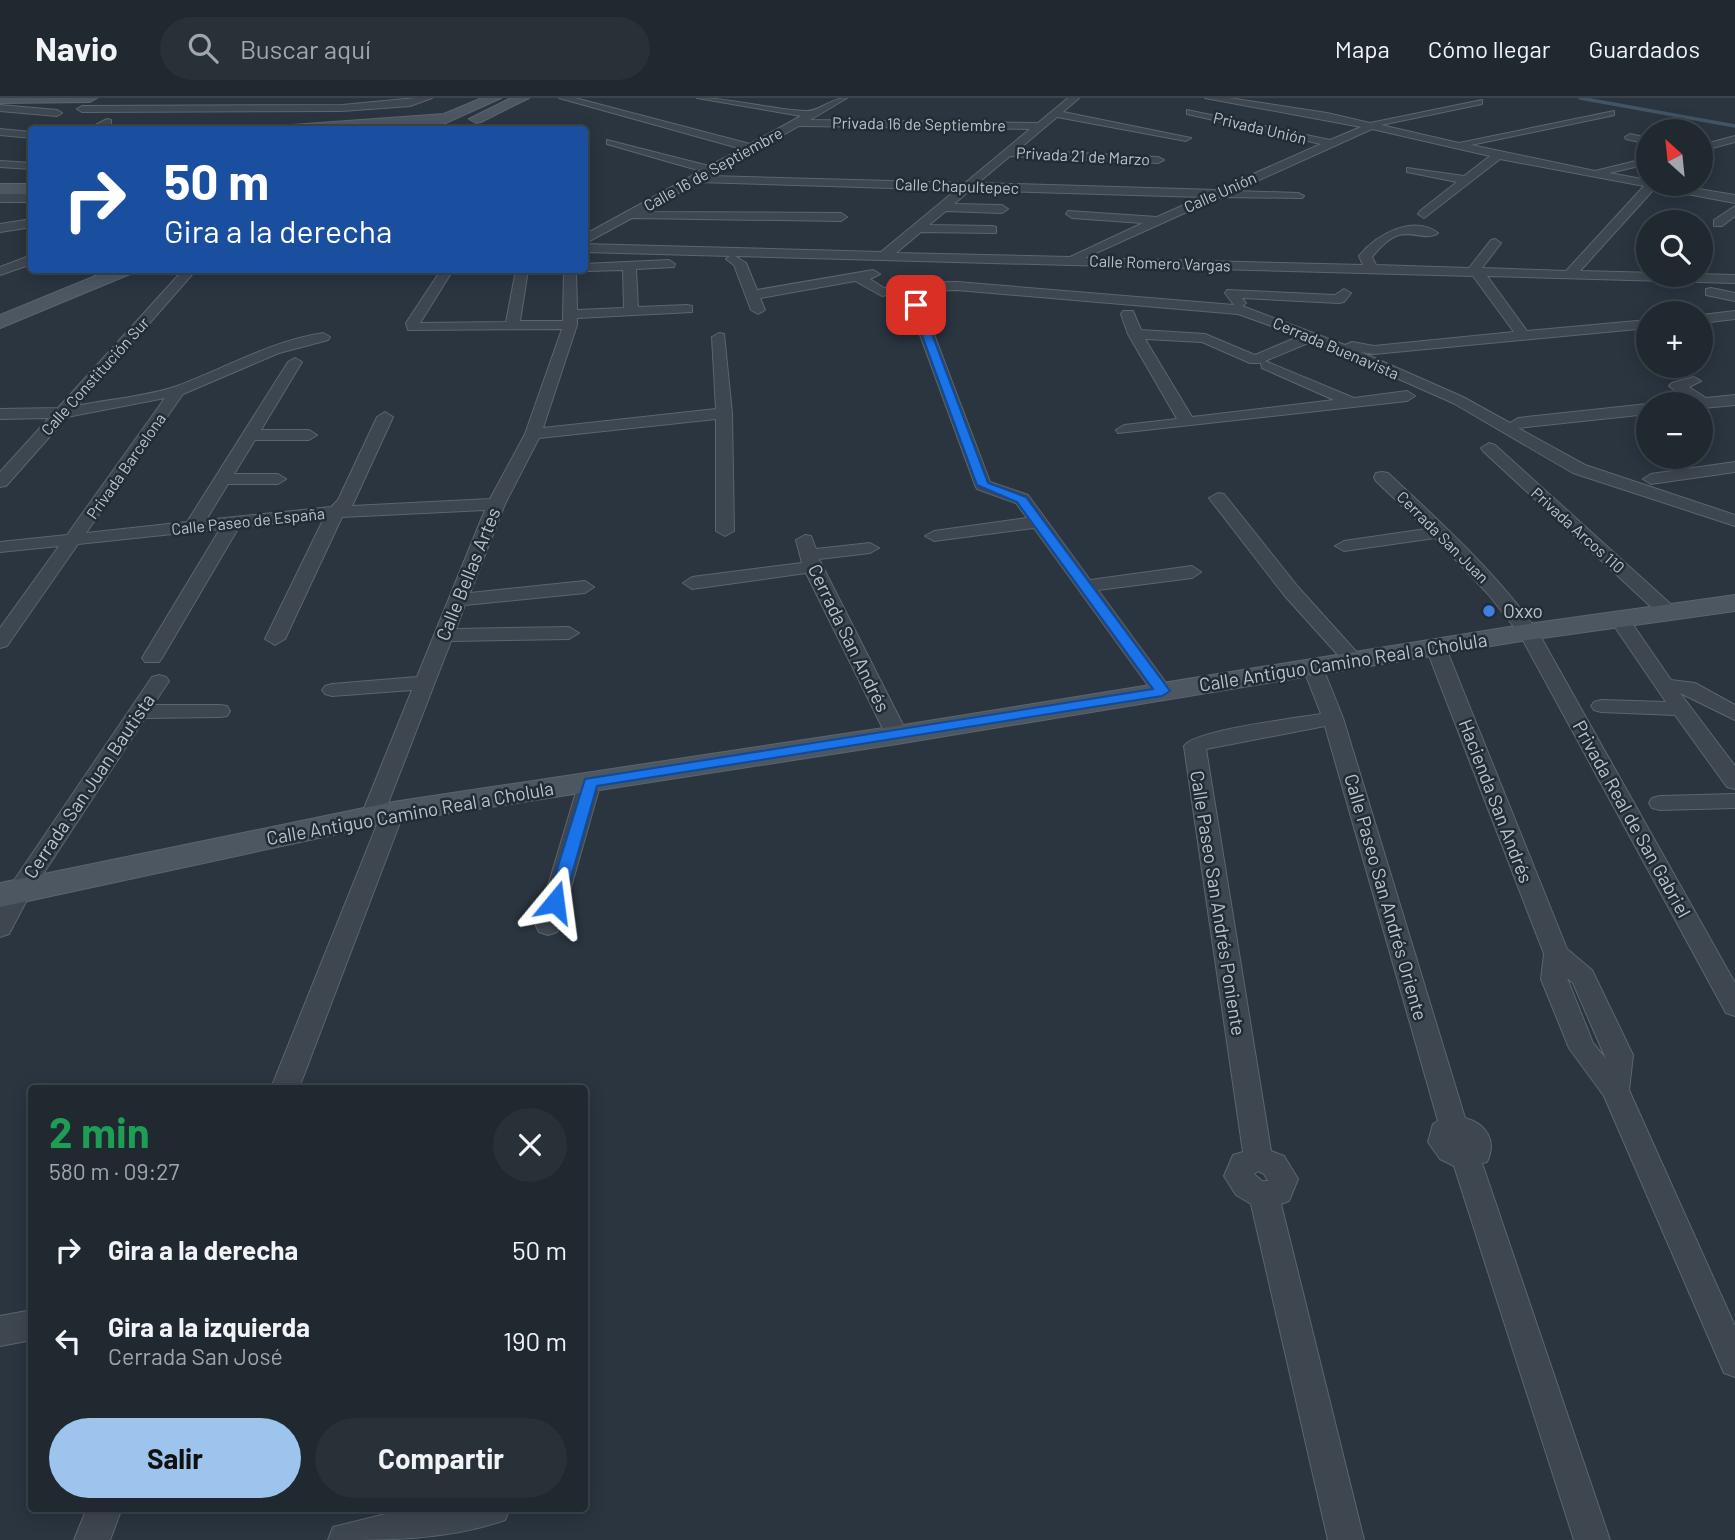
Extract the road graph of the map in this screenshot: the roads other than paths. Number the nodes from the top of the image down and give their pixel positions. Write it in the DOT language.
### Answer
graph roads {
  1 [pos="363,98"];
  2 [pos="427,98"];
  3 [pos="494,98"];
  4 [pos="523,98"];
  5 [pos="564,98"];
  6 [pos="702,98"];
  7 [pos="842,98"];
  8 [pos="1210,98"];
  9 [pos="0,99"];
  10 [pos="1069,99"];
  11 [pos="1478,102"];
  12 [pos="343,103"];
  13 [pos="58,104"];
  14 [pos="86,104"];
  15 [pos="0,108"];
  16 [pos="1191,112"];
  17 [pos="1053,113"];
  18 [pos="1610,113"];
  19 [pos="811,115"];
  20 [pos="1222,120"];
  21 [pos="107,122"];
  22 [pos="388,122"];
  23 [pos="797,123"];
  24 [pos="448,124"];
  25 [pos="337,125"];
  26 [pos="1372,125"];
  27 [pos="99,126"];
  28 [pos="325,126"];
  29 [pos="407,126"];
  30 [pos="1040,126"];
  31 [pos="1210,126"];
  32 [pos="0,132"];
  33 [pos="1198,132"];
  34 [pos="28,135"];
  35 [pos="1630,137"];
  36 [pos="1186,138"];
  37 [pos="1636,138"];
  38 [pos="1735,139"];
  39 [pos="611,142"];
  40 [pos="1329,143"];
  41 [pos="1458,145"];
  42 [pos="1713,145"];
  43 [pos="752,148"];
  44 [pos="1170,152"];
  45 [pos="1007,153"];
  46 [pos="1498,155"];
  47 [pos="28,156"];
  48 [pos="1158,160"];
  49 [pos="1636,164"];
  50 [pos="3,165"];
  51 [pos="28,166"];
  52 [pos="1411,170"];
  53 [pos="713,171"];
  54 [pos="1591,174"];
  55 [pos="699,178"];
  56 [pos="1467,180"];
  57 [pos="1636,183"];
  58 [pos="968,186"];
  59 [pos="0,189"];
  60 [pos="28,189"];
  61 [pos="1215,194"];
  62 [pos="1298,196"];
  63 [pos="1643,196"];
  64 [pos="1713,196"];
  65 [pos="0,198"];
  66 [pos="28,198"];
  67 [pos="1735,199"];
  68 [pos="812,202"];
  69 [pos="944,207"];
  70 [pos="1002,209"];
  71 [pos="1735,210"];
  72 [pos="1072,214"];
  73 [pos="1424,214"];
  74 [pos="630,215"];
  75 [pos="841,216"];
  76 [pos="819,217"];
  77 [pos="1158,220"];
  78 [pos="1718,223"];
  79 [pos="28,224"];
  80 [pos="0,228"];
  81 [pos="920,228"];
  82 [pos="757,230"];
  83 [pos="804,230"];
  84 [pos="992,230"];
  85 [pos="1432,233"];
  86 [pos="588,238"];
  87 [pos="1495,243"];
  88 [pos="823,244"];
  89 [pos="588,248"];
  90 [pos="838,254"];
  91 [pos="885,256"];
  92 [pos="28,257"];
  93 [pos="28,259"];
  94 [pos="732,259"];
  95 [pos="0,260"];
  96 [pos="1070,260"];
  97 [pos="672,263"];
  98 [pos="629,266"];
  99 [pos="588,267"];
  100 [pos="1371,269"];
  101 [pos="0,271"];
  102 [pos="1478,272"];
  103 [pos="87,273"];
  104 [pos="117,273"];
  105 [pos="187,273"];
  106 [pos="445,273"];
  107 [pos="521,273"];
  108 [pos="570,273"];
  109 [pos="1570,274"];
  110 [pos="1735,278"];
  111 [pos="1711,292"];
  112 [pos="1344,293"];
  113 [pos="1135,294"];
  114 [pos="752,295"];
  115 [pos="1735,297"];
  116 [pos="1239,303"];
  117 [pos="916,305"];
  118 [pos="687,309"];
  119 [pos="0,310"];
  120 [pos="631,310"];
  121 [pos="758,310"];
  122 [pos="1128,314"];
  123 [pos="1735,316"];
  124 [pos="1713,318"];
  125 [pos="0,322"];
  126 [pos="569,324"];
  127 [pos="1636,325"];
  128 [pos="512,326"];
  129 [pos="1135,334"];
  130 [pos="323,337"];
  131 [pos="719,337"];
  132 [pos="1524,337"];
  133 [pos="1320,339"];
  134 [pos="1359,352"];
  135 [pos="295,362"];
  136 [pos="1694,381"];
  137 [pos="178,391"];
  138 [pos="1684,392"];
  139 [pos="1406,396"];
  140 [pos="1735,400"];
  141 [pos="1713,402"];
  142 [pos="1352,403"];
  143 [pos="1636,410"];
  144 [pos="62,413"];
  145 [pos="724,413"];
  146 [pos="0,414"];
  147 [pos="385,417"];
  148 [pos="1187,422"];
  149 [pos="1518,423"];
  150 [pos="1125,430"];
  151 [pos="533,434"];
  152 [pos="249,435"];
  153 [pos="309,435"];
  154 [pos="1489,448"];
  155 [pos="1735,467"];
  156 [pos="1382,477"];
  157 [pos="223,479"];
  158 [pos="278,479"];
  159 [pos="1651,479"];
  160 [pos="0,482"];
  161 [pos="1218,498"];
  162 [pos="496,504"];
  163 [pos="337,512"];
  164 [pos="1735,521"];
  165 [pos="1039,522"];
  166 [pos="233,523"];
  167 [pos="193,527"];
  168 [pos="725,531"];
  169 [pos="1440,532"];
  170 [pos="934,536"];
  171 [pos="74,540"];
  172 [pos="0,547"];
  173 [pos="1344,547"];
  174 [pos="870,548"];
  175 [pos="809,554"];
  176 [pos="1192,572"];
  177 [pos="692,583"];
  178 [pos="1086,586"];
  179 [pos="585,587"];
  180 [pos="456,600"];
  181 [pos="1735,603"];
  182 [pos="1668,612"];
  183 [pos="1628,618"];
  184 [pos="1528,632"];
  185 [pos="569,633"];
  186 [pos="443,635"];
  187 [pos="275,639"];
  188 [pos="0,642"];
  189 [pos="1436,648"];
  190 [pos="152,658"];
  191 [pos="1354,661"];
  192 [pos="1313,668"];
  193 [pos="159,681"];
  194 [pos="423,683"];
  195 [pos="1672,686"];
  196 [pos="332,690"];
  197 [pos="1162,691"];
  198 [pos="1601,706"];
  199 [pos="1681,709"];
  200 [pos="220,711"];
  201 [pos="141,712"];
  202 [pos="1735,714"];
  203 [pos="1333,718"];
  204 [pos="897,735"];
  205 [pos="1735,761"];
  206 [pos="590,782"];
  207 [pos="1735,782"];
  208 [pos="1735,801"];
  209 [pos="1660,803"];
  210 [pos="382,814"];
  211 [pos="10,893"];
  212 [pos="548,926"];
  213 [pos="0,928"];
  214 [pos="1735,1006"];
  215 [pos="286,1085"];
  216 [pos="28,1326"];
  217 [pos="0,1331"];
  218 [pos="1735,1362"];
  219 [pos="103,1512"];
  220 [pos="475,1512"];
  221 [pos="92,1540"];
  222 [pos="346,1540"];
  223 [pos="1346,1540"];
  224 [pos="1591,1540"];
  1 -- 12 [label="street"];
  2 -- 12 [label="street"];
  3 -- 24 [label="main road"];
  4 -- 24 [label="main road"];
  5 -- 43 [label="street"];
  6 -- 19 [label="street"];
  7 -- 19 [label="street, Calle 16 de Septiembre"];
  8 -- 26 [label="street"];
  9 -- 13 [label="main road"];
  10 -- 17 [label="street"];
  11 -- 26 [label="street, Calle Unión"];
  12 -- 14 [label="street"];
  12 -- 25 [label="street"];
  13 -- 14 [label="main road"];
  13 -- 15 [label="street"];
  16 -- 20 [label="street, Privada Unión"];
  17 -- 30 [label="street"];
  17 -- 36 [label="street"];
  18 -- 41 [label="street"];
  19 -- 23 [label="street, Calle 16 de Septiembre"];
  20 -- 31 [label="street"];
  20 -- 40 [label="street, Privada Unión"];
  21 -- 27 [label="street"];
  22 -- 24 [label="main road"];
  22 -- 25 [label="main road"];
  22 -- 29 [label="main road"];
  23 -- 30 [label="street, Privada 16 de Septiembre"];
  23 -- 43 [label="street, Calle 16 de Septiembre"];
  25 -- 28 [label="main road"];
  26 -- 40 [label="street, Calle Unión"];
  26 -- 41 [label="street"];
  30 -- 45 [label="street"];
  32 -- 34 [label="street"];
  33 -- 36 [label="street"];
  35 -- 37 [label="street"];
  36 -- 44 [label="street"];
  38 -- 42 [label="street"];
  39 -- 53 [label="street"];
  40 -- 61 [label="street, Calle Unión"];
  41 -- 46 [label="street"];
  43 -- 53 [label="street, Calle 16 de Septiembre"];
  45 -- 48 [label="street, Privada 21 de Marzo"];
  45 -- 58 [label="street"];
  46 -- 54 [label="street"];
  46 -- 56 [label="street"];
  47 -- 50 [label="street"];
  49 -- 54 [label="street"];
  50 -- 51 [label="street"];
  52 -- 56 [label="street"];
  53 -- 55 [label="street, Calle 16 de Septiembre"];
  54 -- 57 [label="street"];
  55 -- 58 [label="street, Calle Chapultepec"];
  55 -- 74 [label="street, Calle 16 de Septiembre"];
  56 -- 73 [label="street"];
  58 -- 61 [label="street, Calle Chapultepec"];
  58 -- 69 [label="street"];
  59 -- 60 [label="main road"];
  61 -- 62 [label="street, Calle Chapultepec"];
  61 -- 77 [label="street, Calle Unión"];
  63 -- 109 [label="street"];
  64 -- 67 [label="street"];
  65 -- 66 [label="street"];
  68 -- 76 [label="street"];
  69 -- 70 [label="street"];
  69 -- 81 [label="street"];
  71 -- 78 [label="street"];
  72 -- 77 [label="street"];
  74 -- 76 [label="street"];
  74 -- 86 [label="street, Calle 16 de Septiembre"];
  75 -- 76 [label="street"];
  77 -- 96 [label="street, Calle Unión"];
  79 -- 80 [label="street"];
  81 -- 84 [label="street"];
  81 -- 91 [label="street"];
  82 -- 83 [label="street"];
  85 -- 100 [label="street"];
  87 -- 102 [label="street"];
  88 -- 90 [label="street"];
  89 -- 90 [label="street, Calle Romero Vargas"];
  90 -- 91 [label="street, Calle Romero Vargas"];
  91 -- 96 [label="street, Calle Romero Vargas"];
  92 -- 95 [label="street"];
  93 -- 101 [label="street"];
  94 -- 114 [label="street"];
  96 -- 100 [label="street, Calle Romero Vargas"];
  97 -- 98 [label="street"];
  98 -- 99 [label="street"];
  98 -- 120 [label="street"];
  100 -- 102 [label="street, Calle Romero Vargas"];
  102 -- 109 [label="street, Calle Romero Vargas"];
  102 -- 132 [label="street"];
  103 -- 119 [label="main road"];
  104 -- 125 [label="main road"];
  105 -- 144 [label="street, Calle Constitución Sur"];
  106 -- 128 [label="street"];
  107 -- 128 [label="street"];
  108 -- 126 [label="street, Calle Bellas Artes"];
  109 -- 110 [label="street, Calle Romero Vargas"];
  111 -- 115 [label="street"];
  112 -- 116 [label="street"];
  113 -- 116 [label="street"];
  114 -- 121 [label="street"];
  114 -- 133 [label="street, Cerrada Buenavista"];
  116 -- 134 [label="street"];
  117 -- 165 [label="street"];
  118 -- 120 [label="street"];
  120 -- 126 [label="street"];
  122 -- 129 [label="street"];
  123 -- 124 [label="street"];
  126 -- 128 [label="street"];
  126 -- 151 [label="street, Calle Bellas Artes"];
  127 -- 132 [label="street"];
  129 -- 133 [label="street"];
  129 -- 148 [label="street"];
  130 -- 137 [label="street"];
  131 -- 145 [label="street"];
  132 -- 134 [label="street"];
  133 -- 134 [label="street, Cerrada Buenavista"];
  133 -- 142 [label="street"];
  134 -- 164 [label="street, Cerrada Buenavista"];
  135 -- 152 [label="street"];
  136 -- 138 [label="street"];
  137 -- 144 [label="street"];
  137 -- 171 [label="street, Privada Barcelona"];
  139 -- 142 [label="street"];
  140 -- 141 [label="street"];
  142 -- 148 [label="street"];
  143 -- 149 [label="street"];
  144 -- 146 [label="street"];
  144 -- 160 [label="street, Calle Constitución Sur"];
  145 -- 151 [label="street"];
  145 -- 168 [label="street"];
  147 -- 163 [label="street"];
  148 -- 150 [label="street"];
  151 -- 162 [label="street, Calle Bellas Artes"];
  152 -- 153 [label="street"];
  152 -- 157 [label="street"];
  154 -- 182 [label="street, Privada Arcos 110"];
  155 -- 159 [label="street"];
  156 -- 169 [label="street, Cerrada San Juan"];
  157 -- 158 [label="street"];
  157 -- 167 [label="street"];
  161 -- 191 [label="street"];
  162 -- 163 [label="street, Calle Paseo de España"];
  162 -- 180 [label="street, Calle Bellas Artes"];
  163 -- 166 [label="street, Calle Paseo de España"];
  163 -- 187 [label="street"];
  165 -- 170 [label="street"];
  165 -- 178 [label="street"];
  166 -- 167 [label="street, Calle Paseo de España"];
  166 -- 190 [label="street"];
  167 -- 171 [label="street, Calle Paseo de España"];
  169 -- 173 [label="street"];
  169 -- 184 [label="street, Cerrada San Juan"];
  171 -- 172 [label="street, Calle Paseo de España"];
  171 -- 188 [label="street, Privada Barcelona"];
  174 -- 175 [label="street"];
  175 -- 177 [label="street"];
  175 -- 204 [label="street, Cerrada San Andrés"];
  176 -- 178 [label="street"];
  178 -- 197 [label="street"];
  179 -- 180 [label="street"];
  180 -- 186 [label="street, Calle Bellas Artes"];
  181 -- 182 [label="main road, Calle Antiguo Camino Real a Cholula"];
  182 -- 183 [label="main road, Calle Antiguo Camino Real a Cholula"];
  183 -- 184 [label="main road, Calle Antiguo Camino Real a Cholula"];
  183 -- 195 [label="street"];
  184 -- 189 [label="main road, Calle Antiguo Camino Real a Cholula"];
  184 -- 214 [label="street, Privada Real de San Gabriel"];
  185 -- 186 [label="street"];
  186 -- 194 [label="street, Calle Bellas Artes"];
  189 -- 191 [label="main road, Calle Antiguo Camino Real a Cholula"];
  189 -- 218 [label="street, Hacienda San Andrés"];
  191 -- 192 [label="main road, Calle Antiguo Camino Real a Cholula"];
  192 -- 197 [label="main road, Calle Antiguo Camino Real a Cholula"];
  192 -- 203 [label="street, Calle Paseo San Andrés Oriente"];
  193 -- 201 [label="street, Cerrada San Juan Bautista"];
  194 -- 196 [label="street"];
  194 -- 210 [label="street, Calle Bellas Artes"];
  195 -- 199 [label="street"];
  195 -- 202 [label="street"];
  195 -- 205 [label="street"];
  197 -- 204 [label="main road, Calle Antiguo Camino Real a Cholula"];
  198 -- 199 [label="street"];
  199 -- 207 [label="street"];
  200 -- 201 [label="street"];
  201 -- 211 [label="street, Cerrada San Juan Bautista"];
  203 -- 223 [label="street, Calle Paseo San Andrés Poniente"];
  203 -- 224 [label="street, Calle Paseo San Andrés Oriente"];
  204 -- 206 [label="main road, Calle Antiguo Camino Real a Cholula"];
  206 -- 210 [label="main road, Calle Antiguo Camino Real a Cholula"];
  206 -- 212 [label="street"];
  208 -- 209 [label="street"];
  210 -- 211 [label="main road, Calle Antiguo Camino Real a Cholula"];
  210 -- 215 [label="street, Calle Bellas Artes"];
  211 -- 213 [label="street, Cerrada San Juan Bautista"];
  216 -- 217 [label="street"];
  219 -- 221 [label="street"];
  220 -- 222 [label="street"];
}
